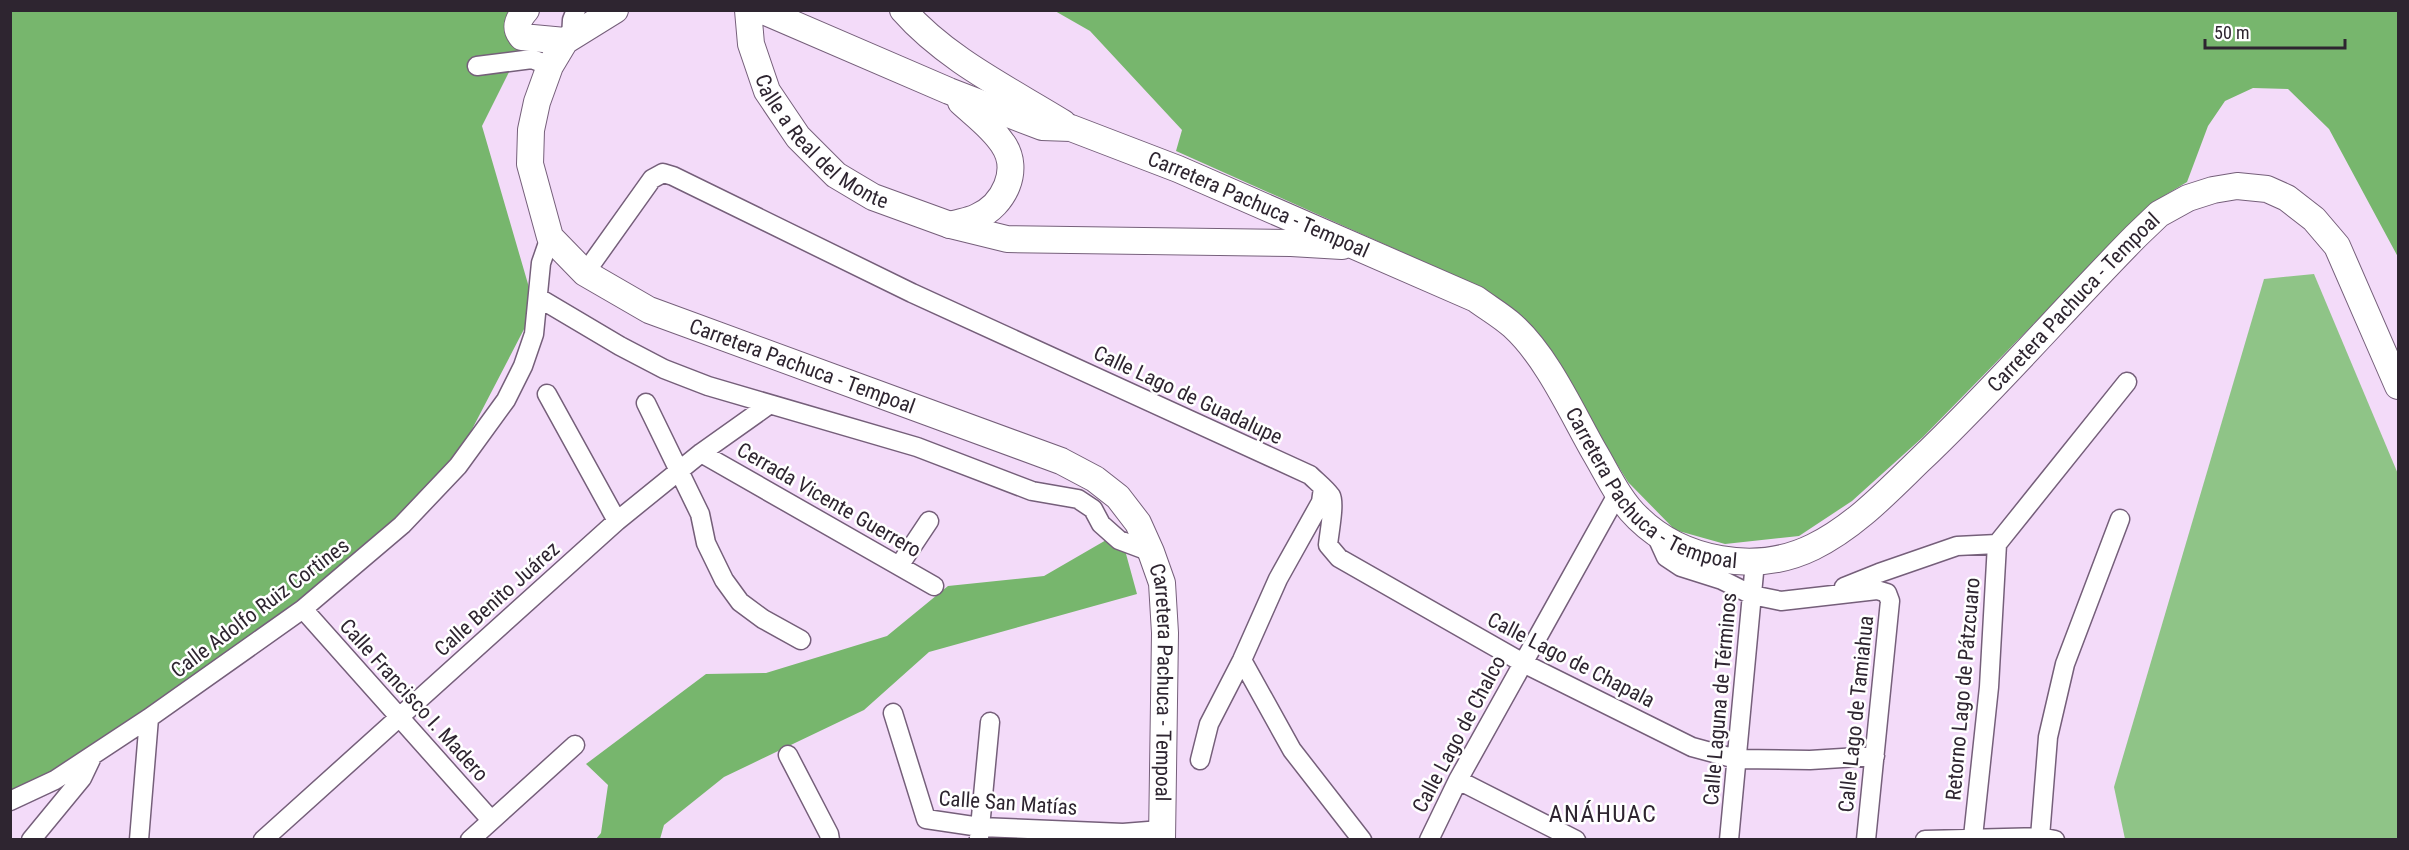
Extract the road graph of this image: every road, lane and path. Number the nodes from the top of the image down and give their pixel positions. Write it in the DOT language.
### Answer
graph roads {
  1 [pos="526,10"];
  2 [pos="576,10"];
  3 [pos="615,10"];
  4 [pos="748,10"];
  5 [pos="761,10"];
  6 [pos="903,10"];
  7 [pos="568,39"];
  8 [pos="477,66"];
  9 [pos="550,66"];
  10 [pos="949,92"];
  11 [pos="1071,128"];
  12 [pos="950,225"];
  13 [pos="550,237"];
  14 [pos="1356,247"];
  15 [pos="585,273"];
  16 [pos="539,298"];
  17 [pos="2127,382"];
  18 [pos="2398,386"];
  19 [pos="547,394"];
  20 [pos="646,403"];
  21 [pos="770,404"];
  22 [pos="701,453"];
  23 [pos="680,470"];
  24 [pos="1323,488"];
  25 [pos="1618,493"];
  26 [pos="2120,519"];
  27 [pos="617,521"];
  28 [pos="928,521"];
  29 [pos="1656,535"];
  30 [pos="1997,544"];
  31 [pos="1152,552"];
  32 [pos="1755,562"];
  33 [pos="899,566"];
  34 [pos="934,586"];
  35 [pos="1752,595"];
  36 [pos="1823,596"];
  37 [pos="303,609"];
  38 [pos="801,640"];
  39 [pos="1242,660"];
  40 [pos="1523,663"];
  41 [pos="893,713"];
  42 [pos="148,718"];
  43 [pos="400,718"];
  44 [pos="990,723"];
  45 [pos="575,745"];
  46 [pos="94,754"];
  47 [pos="788,755"];
  48 [pos="1875,756"];
  49 [pos="1736,759"];
  50 [pos="1200,760"];
  51 [pos="1458,780"];
  52 [pos="10,801"];
  53 [pos="491,820"];
  54 [pos="979,833"];
  55 [pos="1161,835"];
  56 [pos="1123,836"];
  57 [pos="1973,837"];
  58 [pos="827,838"];
  59 [pos="2050,838"];
  60 [pos="31,840"];
  61 [pos="139,840"];
  62 [pos="263,840"];
  63 [pos="470,840"];
  64 [pos="1362,840"];
  65 [pos="1429,840"];
  66 [pos="1576,840"];
  67 [pos="1729,840"];
  68 [pos="1866,840"];
  69 [pos="1925,840"];
  1 -- 7 [label="main road"];
  2 -- 7 [label="street"];
  3 -- 7 [label="main road, Carretera Pachuca - Tempoal"];
  4 -- 12 [label="main road, Calle a Real del Monte"];
  5 -- 10 [label="main road, Carretera Pachuca - Tempoal"];
  6 -- 11 [label="main road"];
  7 -- 9 [label="main road, Carretera Pachuca - Tempoal"];
  8 -- 9 [label="street"];
  9 -- 13 [label="main road, Carretera Pachuca - Tempoal"];
  10 -- 11 [label="main road, Carretera Pachuca - Tempoal"];
  10 -- 12 [label="main road"];
  11 -- 14 [label="main road, Carretera Pachuca - Tempoal"];
  12 -- 14 [label="main road, Calle a Real del Monte"];
  13 -- 15 [label="main road, Carretera Pachuca - Tempoal"];
  13 -- 16 [label="street, Calle Adolfo Ruiz Cortines"];
  14 -- 25 [label="main road, Carretera Pachuca - Tempoal"];
  15 -- 24 [label="street, Calle Lago de Guadalupe"];
  15 -- 31 [label="main road, Carretera Pachuca - Tempoal"];
  16 -- 21 [label="street"];
  16 -- 37 [label="street, Calle Adolfo Ruiz Cortines"];
  17 -- 30 [label="street"];
  18 -- 32 [label="main road, Carretera Pachuca - Tempoal"];
  19 -- 27 [label="street"];
  20 -- 23 [label="street"];
  21 -- 22 [label="street, Calle Benito Juárez"];
  21 -- 31 [label="street"];
  22 -- 23 [label="street, Calle Benito Juárez"];
  22 -- 33 [label="street, Cerrada Vicente Guerrero"];
  23 -- 27 [label="street, Calle Benito Juárez"];
  23 -- 38 [label="street"];
  24 -- 39 [label="street"];
  24 -- 40 [label="street, Calle Lago de Chapala"];
  25 -- 29 [label="main road, Carretera Pachuca - Tempoal"];
  25 -- 40 [label="street, Calle Lago de Chalco"];
  26 -- 59 [label="street"];
  27 -- 43 [label="street, Calle Benito Juárez"];
  28 -- 33 [label="street"];
  29 -- 32 [label="main road, Carretera Pachuca - Tempoal"];
  29 -- 35 [label="street"];
  30 -- 36 [label="street"];
  30 -- 57 [label="street, Retorno Lago de Pátzcuaro"];
  31 -- 55 [label="main road, Carretera Pachuca - Tempoal"];
  32 -- 35 [label="street, Calle Laguna de Términos"];
  33 -- 34 [label="street, Cerrada Vicente Guerrero"];
  35 -- 36 [label="street"];
  35 -- 49 [label="street, Calle Laguna de Términos"];
  36 -- 48 [label="street, Calle Lago de Tamiahua"];
  37 -- 42 [label="street, Calle Adolfo Ruiz Cortines"];
  37 -- 43 [label="street, Calle Francisco I. Madero"];
  39 -- 50 [label="street"];
  39 -- 64 [label="street"];
  40 -- 49 [label="street, Calle Lago de Chapala"];
  40 -- 51 [label="street, Calle Lago de Chalco"];
  41 -- 54 [label="street, Calle San Matías"];
  42 -- 46 [label="street, Calle Adolfo Ruiz Cortines"];
  42 -- 61 [label="street"];
  43 -- 53 [label="street, Calle Francisco I. Madero"];
  43 -- 62 [label="street, Calle Benito Juárez"];
  44 -- 54 [label="street"];
  45 -- 53 [label="street"];
  46 -- 52 [label="street, Calle Adolfo Ruiz Cortines"];
  46 -- 60 [label="street"];
  47 -- 58 [label="street"];
  48 -- 49 [label="street, Calle Lago de Chapala"];
  48 -- 68 [label="street, Calle Lago de Tamiahua"];
  49 -- 67 [label="street, Calle Laguna de Términos"];
  51 -- 65 [label="street, Calle Lago de Chalco"];
  51 -- 66 [label="street"];
  53 -- 63 [label="street"];
  54 -- 56 [label="street, Calle San Matías"];
  55 -- 56 [label="street, Calle San Matías"];
  57 -- 59 [label="street"];
  57 -- 69 [label="street"];
}
